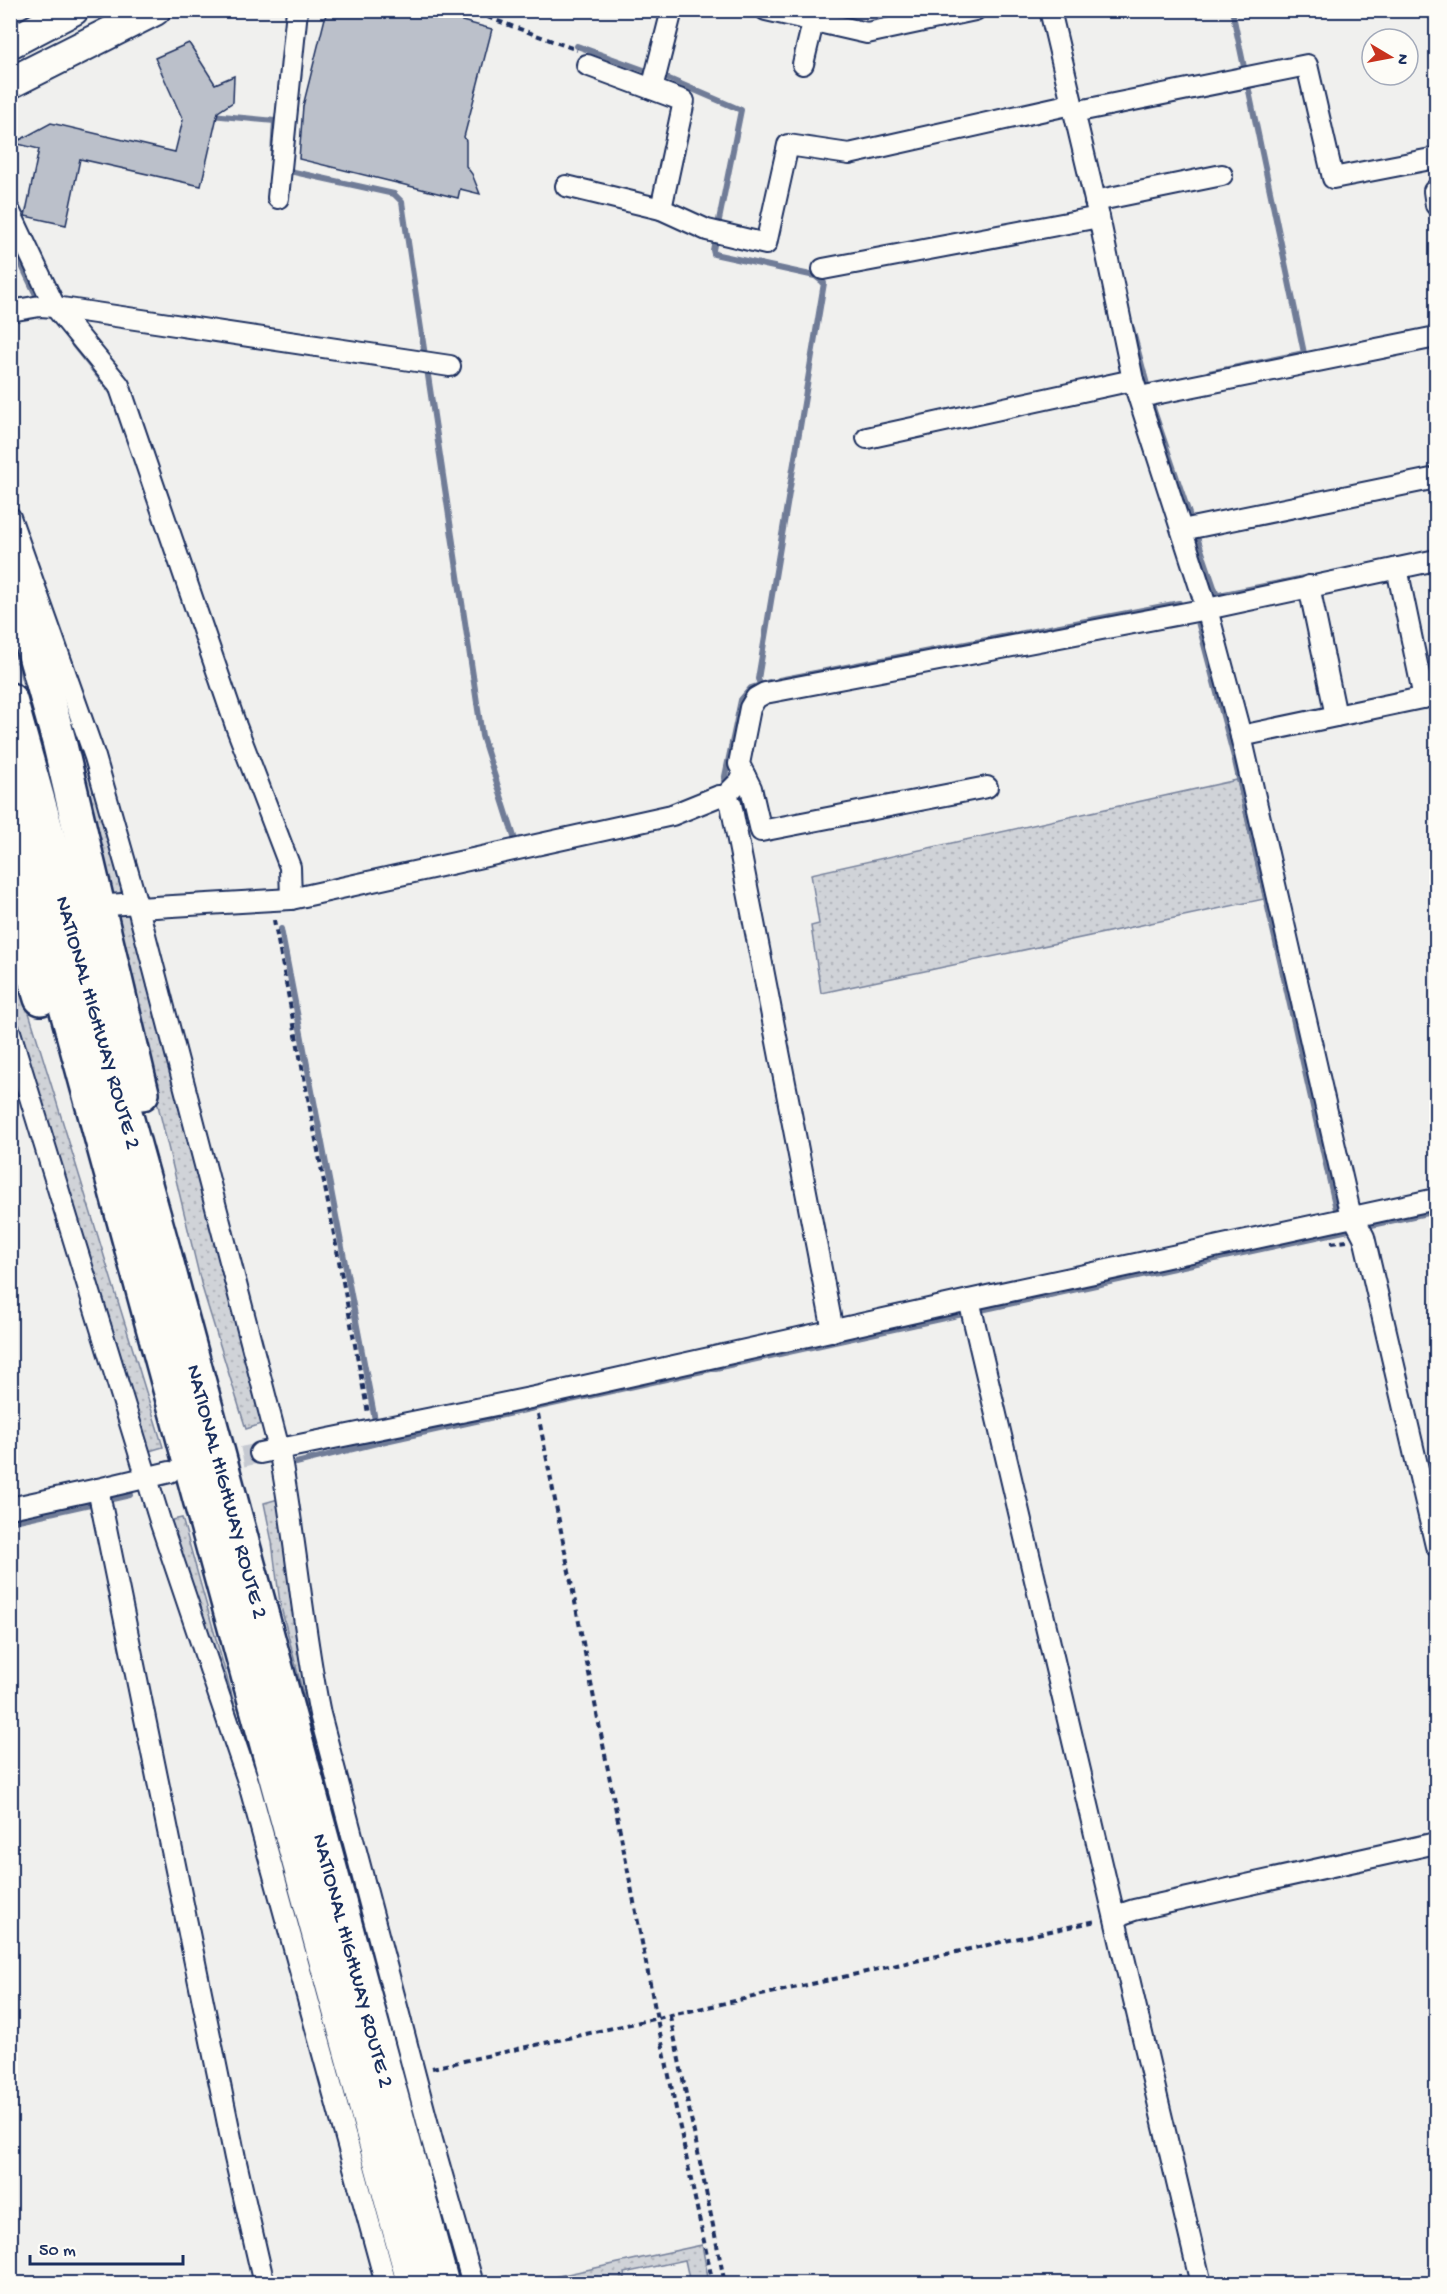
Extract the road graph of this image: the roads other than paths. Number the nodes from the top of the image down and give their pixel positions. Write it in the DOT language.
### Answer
graph roads {
  1 [pos="73,10"];
  2 [pos="155,10"];
  3 [pos="297,10"];
  4 [pos="672,10"];
  5 [pos="766,10"];
  6 [pos="975,10"];
  7 [pos="1050,10"];
  8 [pos="815,15"];
  9 [pos="10,44"];
  10 [pos="803,64"];
  11 [pos="587,65"];
  12 [pos="655,80"];
  13 [pos="10,83"];
  14 [pos="1073,108"];
  15 [pos="1437,158"];
  16 [pos="1222,175"];
  17 [pos="566,186"];
  18 [pos="278,198"];
  19 [pos="661,209"];
  20 [pos="1097,209"];
  21 [pos="10,212"];
  22 [pos="823,269"];
  23 [pos="55,307"];
  24 [pos="10,311"];
  25 [pos="1437,338"];
  26 [pos="450,366"];
  27 [pos="1143,392"];
  28 [pos="867,438"];
  29 [pos="1437,478"];
  30 [pos="10,517"];
  31 [pos="1189,528"];
  32 [pos="1437,560"];
  33 [pos="10,566"];
  34 [pos="1397,568"];
  35 [pos="1309,586"];
  36 [pos="1207,609"];
  37 [pos="1430,697"];
  38 [pos="10,700"];
  39 [pos="1336,716"];
  40 [pos="1241,736"];
  41 [pos="733,787"];
  42 [pos="987,787"];
  43 [pos="10,802"];
  44 [pos="10,898"];
  45 [pos="281,900"];
  46 [pos="109,905"];
  47 [pos="137,906"];
  48 [pos="10,1032"];
  49 [pos="1437,1199"];
  50 [pos="1358,1225"];
  51 [pos="163,1249"];
  52 [pos="971,1308"];
  53 [pos="833,1331"];
  54 [pos="269,1451"];
  55 [pos="170,1472"];
  56 [pos="147,1477"];
  57 [pos="100,1496"];
  58 [pos="10,1508"];
  59 [pos="213,1546"];
  60 [pos="1437,1546"];
  61 [pos="1437,1843"];
  62 [pos="1116,1916"];
  63 [pos="264,2283"];
  64 [pos="386,2283"];
  65 [pos="414,2283"];
  66 [pos="442,2283"];
  67 [pos="473,2283"];
  68 [pos="1201,2283"];
  1 -- 9 [label="main road"];
  2 -- 13 [label="main road"];
  3 -- 18 [label="street"];
  4 -- 12 [label="street"];
  5 -- 8 [label="street"];
  6 -- 8 [label="street"];
  7 -- 14 [label="street"];
  8 -- 10 [label="street"];
  11 -- 12 [label="street"];
  12 -- 19 [label="street"];
  14 -- 15 [label="street"];
  14 -- 19 [label="street"];
  14 -- 20 [label="street"];
  16 -- 20 [label="street"];
  17 -- 19 [label="street"];
  20 -- 22 [label="street"];
  20 -- 27 [label="street"];
  21 -- 23 [label="street"];
  23 -- 24 [label="street"];
  23 -- 26 [label="street"];
  23 -- 45 [label="street"];
  25 -- 27 [label="street"];
  27 -- 28 [label="street"];
  27 -- 31 [label="street"];
  29 -- 31 [label="street"];
  30 -- 47 [label="street"];
  31 -- 36 [label="street"];
  32 -- 34 [label="street"];
  33 -- 51 [label="highway"];
  34 -- 35 [label="street"];
  34 -- 37 [label="street"];
  35 -- 36 [label="street"];
  35 -- 39 [label="street"];
  36 -- 40 [label="street"];
  36 -- 41 [label="street"];
  37 -- 39 [label="street"];
  38 -- 51 [label="highway, NATIONAL HIGHWAY ROUTE 2"];
  39 -- 40 [label="street"];
  40 -- 50 [label="street"];
  41 -- 42 [label="street"];
  41 -- 45 [label="street"];
  41 -- 53 [label="street"];
  43 -- 59 [label="highway, NATIONAL HIGHWAY ROUTE 2"];
  44 -- 59 [label="highway"];
  45 -- 47 [label="street"];
  46 -- 47 [label="street"];
  47 -- 54 [label="street"];
  48 -- 56 [label="street"];
  49 -- 50 [label="street"];
  50 -- 52 [label="street"];
  50 -- 60 [label="street"];
  51 -- 66 [label="highway, NATIONAL HIGHWAY ROUTE 2"];
  52 -- 53 [label="street"];
  52 -- 62 [label="street"];
  53 -- 54 [label="street"];
  54 -- 67 [label="street"];
  55 -- 56 [label="street"];
  56 -- 57 [label="street"];
  56 -- 64 [label="street"];
  57 -- 58 [label="street"];
  57 -- 63 [label="street"];
  59 -- 65 [label="highway, NATIONAL HIGHWAY ROUTE 2"];
  61 -- 62 [label="street"];
  62 -- 68 [label="street"];
}
